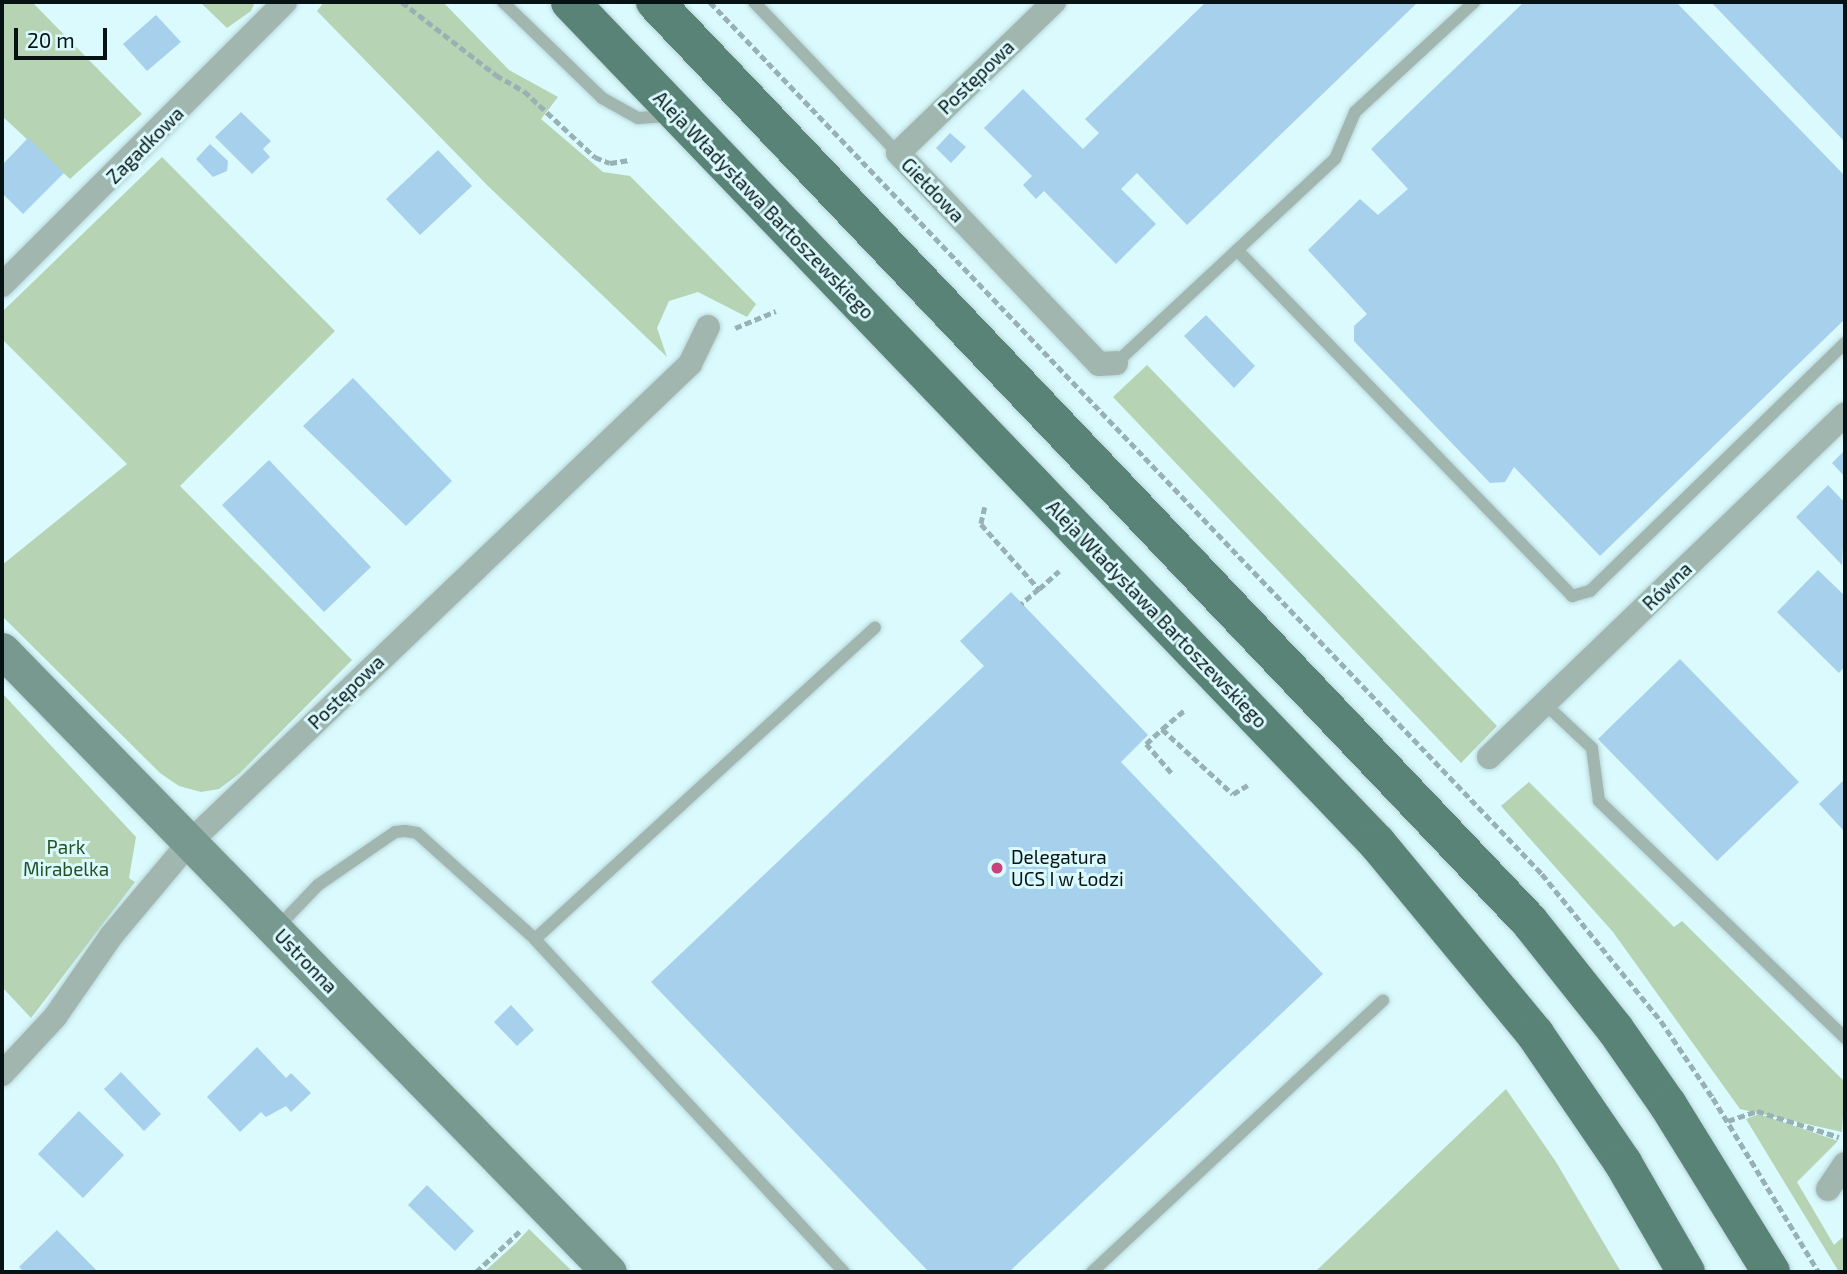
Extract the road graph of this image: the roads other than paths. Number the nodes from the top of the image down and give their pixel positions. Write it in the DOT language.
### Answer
graph roads {
  1 [pos="285,2"];
  2 [pos="503,2"];
  3 [pos="570,2"];
  4 [pos="655,2"];
  5 [pos="754,2"];
  6 [pos="1054,2"];
  7 [pos="1474,2"];
  8 [pos="679,116"];
  9 [pos="898,153"];
  10 [pos="1237,250"];
  11 [pos="2,285"];
  12 [pos="708,327"];
  13 [pos="1845,343"];
  14 [pos="1116,363"];
  15 [pos="1845,415"];
  16 [pos="875,627"];
  17 [pos="2,650"];
  18 [pos="1544,704"];
  19 [pos="1489,757"];
  20 [pos="190,842"];
  21 [pos="275,930"];
  22 [pos="535,939"];
  23 [pos="1383,1002"];
  24 [pos="1845,1038"];
  25 [pos="2,1074"];
  26 [pos="1845,1164"];
  27 [pos="1828,1189"];
  28 [pos="609,1272"];
  29 [pos="844,1272"];
  30 [pos="1092,1272"];
  31 [pos="1686,1272"];
  32 [pos="1771,1272"];
  1 -- 11 [label="street, Zagadkowa"];
  2 -- 8 [label="lane"];
  3 -- 8 [label="main road, Aleja Władysława Bartoszewskiego"];
  4 -- 32 [label="main road"];
  5 -- 9 [label="lane, Giełdowa"];
  6 -- 9 [label="street, Postępowa"];
  7 -- 10 [label="lane"];
  8 -- 31 [label="main road, Aleja Władysława Bartoszewskiego"];
  9 -- 14 [label="street, Giełdowa"];
  10 -- 13 [label="lane"];
  10 -- 14 [label="lane"];
  12 -- 20 [label="street, Postępowa"];
  15 -- 18 [label="street, Równa"];
  16 -- 22 [label="lane"];
  17 -- 20 [label="street, Ustronna"];
  18 -- 19 [label="street, Równa"];
  18 -- 24 [label="lane"];
  20 -- 21 [label="street, Ustronna"];
  20 -- 25 [label="street, Postępowa"];
  21 -- 22 [label="lane"];
  21 -- 28 [label="street, Ustronna"];
  22 -- 29 [label="lane"];
  23 -- 30 [label="lane"];
  26 -- 27 [label="street"];
}
